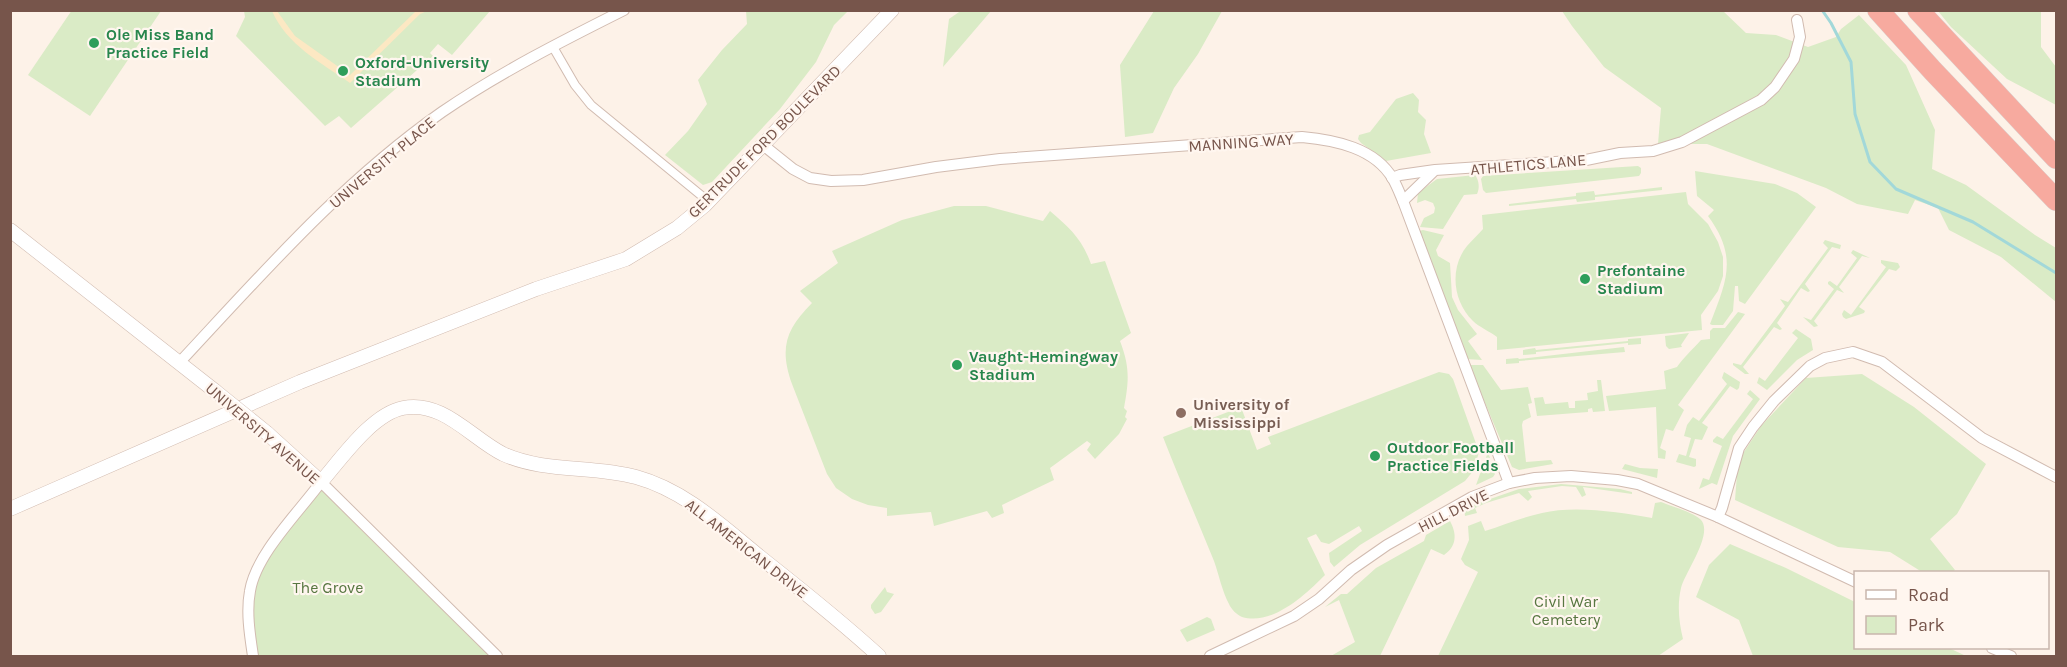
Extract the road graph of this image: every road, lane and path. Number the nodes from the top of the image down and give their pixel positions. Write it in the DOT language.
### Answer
graph roads {
  1 [pos="624,10"];
  2 [pos="892,10"];
  3 [pos="1878,10"];
  4 [pos="1918,10"];
  5 [pos="1797,20"];
  6 [pos="553,46"];
  7 [pos="763,145"];
  8 [pos="2056,158"];
  9 [pos="1436,170"];
  10 [pos="1392,178"];
  11 [pos="2056,200"];
  12 [pos="708,201"];
  13 [pos="1403,201"];
  14 [pos="10,230"];
  15 [pos="179,363"];
  16 [pos="2056,477"];
  17 [pos="321,482"];
  18 [pos="1509,483"];
  19 [pos="10,509"];
  20 [pos="1718,517"];
  21 [pos="1854,581"];
  22 [pos="1994,649"];
  23 [pos="253,657"];
  24 [pos="497,657"];
  25 [pos="879,657"];
  26 [pos="1210,657"];
  27 [pos="2011,657"];
  1 -- 6 [label="street, UNIVERSITY PLACE"];
  2 -- 7 [label="street, GERTRUDE FORD BOULEVARD"];
  3 -- 11 [label="highway"];
  4 -- 8 [label="highway"];
  5 -- 9 [label="street, ATHLETICS LANE"];
  6 -- 12 [label="street"];
  6 -- 15 [label="street, UNIVERSITY PLACE"];
  7 -- 10 [label="street, MANNING WAY"];
  7 -- 12 [label="street, GERTRUDE FORD BOULEVARD"];
  9 -- 10 [label="street, ATHLETICS LANE"];
  9 -- 13 [label="street"];
  10 -- 13 [label="street, MANNING WAY"];
  12 -- 19 [label="street, GERTRUDE FORD BOULEVARD"];
  13 -- 18 [label="street, MANNING WAY"];
  14 -- 15 [label="street, UNIVERSITY AVENUE"];
  15 -- 17 [label="street, UNIVERSITY AVENUE, bridge"];
  16 -- 20 [label="street"];
  17 -- 23 [label="street"];
  17 -- 24 [label="street, UNIVERSITY AVENUE"];
  17 -- 25 [label="street, ALL AMERICAN DRIVE"];
  18 -- 20 [label="street, HILL DRIVE"];
  18 -- 26 [label="street, HILL DRIVE"];
  20 -- 21 [label="street, HILL DRIVE"];
  22 -- 27 [label="street"];
}
